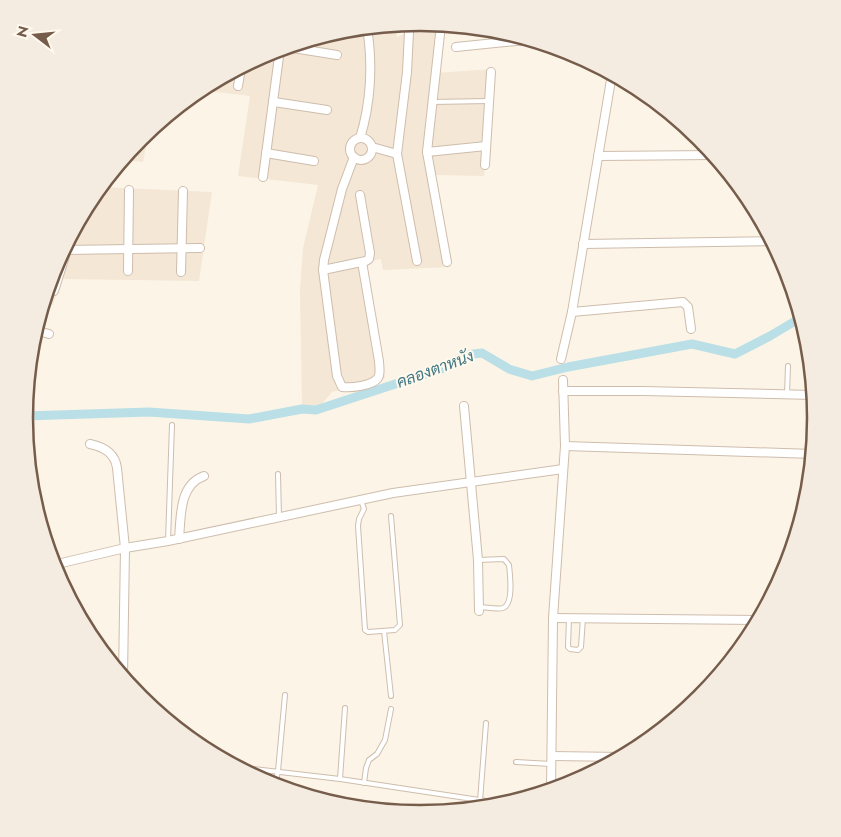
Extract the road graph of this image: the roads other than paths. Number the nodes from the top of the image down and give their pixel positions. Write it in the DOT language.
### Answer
graph roads {
  1 [pos="409,32"];
  2 [pos="440,32"];
  3 [pos="368,35"];
  4 [pos="505,42"];
  5 [pos="509,42"];
  6 [pos="456,47"];
  7 [pos="304,49"];
  8 [pos="310,50"];
  9 [pos="337,55"];
  10 [pos="279,58"];
  11 [pos="491,72"];
  12 [pos="240,76"];
  13 [pos="611,81"];
  14 [pos="238,86"];
  15 [pos="489,101"];
  16 [pos="274,102"];
  17 [pos="432,102"];
  18 [pos="327,110"];
  19 [pos="360,138"];
  20 [pos="486,146"];
  21 [pos="372,147"];
  22 [pos="427,152"];
  23 [pos="266,154"];
  24 [pos="397,154"];
  25 [pos="704,155"];
  26 [pos="598,156"];
  27 [pos="354,157"];
  28 [pos="314,161"];
  29 [pos="485,165"];
  30 [pos="263,177"];
  31 [pos="129,190"];
  32 [pos="182,191"];
  33 [pos="360,195"];
  34 [pos="765,241"];
  35 [pos="583,244"];
  36 [pos="200,248"];
  37 [pos="181,249"];
  38 [pos="72,250"];
  39 [pos="127,250"];
  40 [pos="417,261"];
  41 [pos="362,262"];
  42 [pos="447,262"];
  43 [pos="323,270"];
  44 [pos="128,271"];
  45 [pos="181,272"];
  46 [pos="572,312"];
  47 [pos="691,329"];
  48 [pos="43,332"];
  49 [pos="49,334"];
  50 [pos="561,359"];
  51 [pos="788,366"];
  52 [pos="563,380"];
  53 [pos="563,391"];
  54 [pos="787,394"];
  55 [pos="807,395"];
  56 [pos="464,406"];
  57 [pos="172,425"];
  58 [pos="90,444"];
  59 [pos="564,446"];
  60 [pos="806,454"];
  61 [pos="563,469"];
  62 [pos="278,474"];
  63 [pos="204,476"];
  64 [pos="472,481"];
  65 [pos="361,500"];
  66 [pos="391,516"];
  67 [pos="280,517"];
  68 [pos="178,539"];
  69 [pos="168,541"];
  70 [pos="125,548"];
  71 [pos="478,560"];
  72 [pos="61,563"];
  73 [pos="478,609"];
  74 [pos="553,618"];
  75 [pos="569,618"];
  76 [pos="583,618"];
  77 [pos="751,620"];
  78 [pos="384,631"];
  79 [pos="123,667"];
  80 [pos="285,694"];
  81 [pos="390,696"];
  82 [pos="345,708"];
  83 [pos="391,709"];
  84 [pos="486,723"];
  85 [pos="607,758"];
  86 [pos="552,760"];
  87 [pos="516,762"];
  88 [pos="255,769"];
  89 [pos="278,771"];
  90 [pos="277,778"];
  91 [pos="340,779"];
  92 [pos="364,783"];
  93 [pos="551,783"];
  94 [pos="479,801"];
  95 [pos="480,801"];
  1 -- 24 [label="street"];
  2 -- 17 [label="street"];
  3 -- 19 [label="street"];
  4 -- 5 [label="street"];
  4 -- 6 [label="street"];
  7 -- 8 [label="street"];
  8 -- 9 [label="street"];
  10 -- 16 [label="street"];
  11 -- 15 [label="street"];
  12 -- 14 [label="street"];
  13 -- 26 [label="street"];
  15 -- 17 [label="lane"];
  15 -- 20 [label="street"];
  16 -- 18 [label="street"];
  16 -- 23 [label="street"];
  17 -- 22 [label="street"];
  19 -- 21 [label="street"];
  19 -- 27 [label="street"];
  20 -- 22 [label="street"];
  20 -- 29 [label="street"];
  21 -- 24 [label="street"];
  21 -- 27 [label="street"];
  22 -- 42 [label="street"];
  23 -- 28 [label="street"];
  23 -- 30 [label="street"];
  24 -- 40 [label="street"];
  25 -- 26 [label="street"];
  26 -- 35 [label="street"];
  27 -- 43 [label="street"];
  31 -- 39 [label="street"];
  32 -- 37 [label="street"];
  33 -- 41 [label="street"];
  34 -- 35 [label="street"];
  35 -- 46 [label="street"];
  36 -- 37 [label="street"];
  37 -- 39 [label="street"];
  37 -- 45 [label="street"];
  38 -- 39 [label="street"];
  39 -- 44 [label="street"];
  41 -- 43 [label="street"];
  41 -- 43 [label="street"];
  46 -- 47 [label="street"];
  46 -- 50 [label="street"];
  48 -- 49 [label="street"];
  51 -- 54 [label="lane"];
  52 -- 53 [label="street"];
  53 -- 54 [label="street"];
  53 -- 59 [label="street"];
  54 -- 55 [label="street"];
  56 -- 64 [label="street"];
  57 -- 69 [label="lane"];
  58 -- 70 [label="street"];
  59 -- 60 [label="street"];
  59 -- 61 [label="street"];
  61 -- 64 [label="street"];
  61 -- 74 [label="street"];
  62 -- 67 [label="lane"];
  63 -- 68 [label="street"];
  64 -- 65 [label="street"];
  64 -- 71 [label="street"];
  65 -- 67 [label="street"];
  65 -- 78 [label="lane"];
  66 -- 78 [label="lane"];
  67 -- 68 [label="street"];
  68 -- 69 [label="street"];
  69 -- 70 [label="street"];
  70 -- 72 [label="street"];
  70 -- 79 [label="street"];
  71 -- 73 [label="street"];
  71 -- 73 [label="lane"];
  74 -- 75 [label="street"];
  74 -- 86 [label="street"];
  75 -- 76 [label="street"];
  75 -- 76 [label="lane"];
  76 -- 77 [label="street"];
  78 -- 81 [label="lane"];
  80 -- 89 [label="lane"];
  82 -- 91 [label="lane"];
  83 -- 92 [label="lane"];
  84 -- 95 [label="lane"];
  85 -- 86 [label="street"];
  86 -- 87 [label="lane"];
  86 -- 93 [label="street"];
  88 -- 89 [label="lane"];
  89 -- 90 [label="lane"];
  89 -- 91 [label="lane"];
  91 -- 92 [label="lane"];
  92 -- 94 [label="lane"];
}
